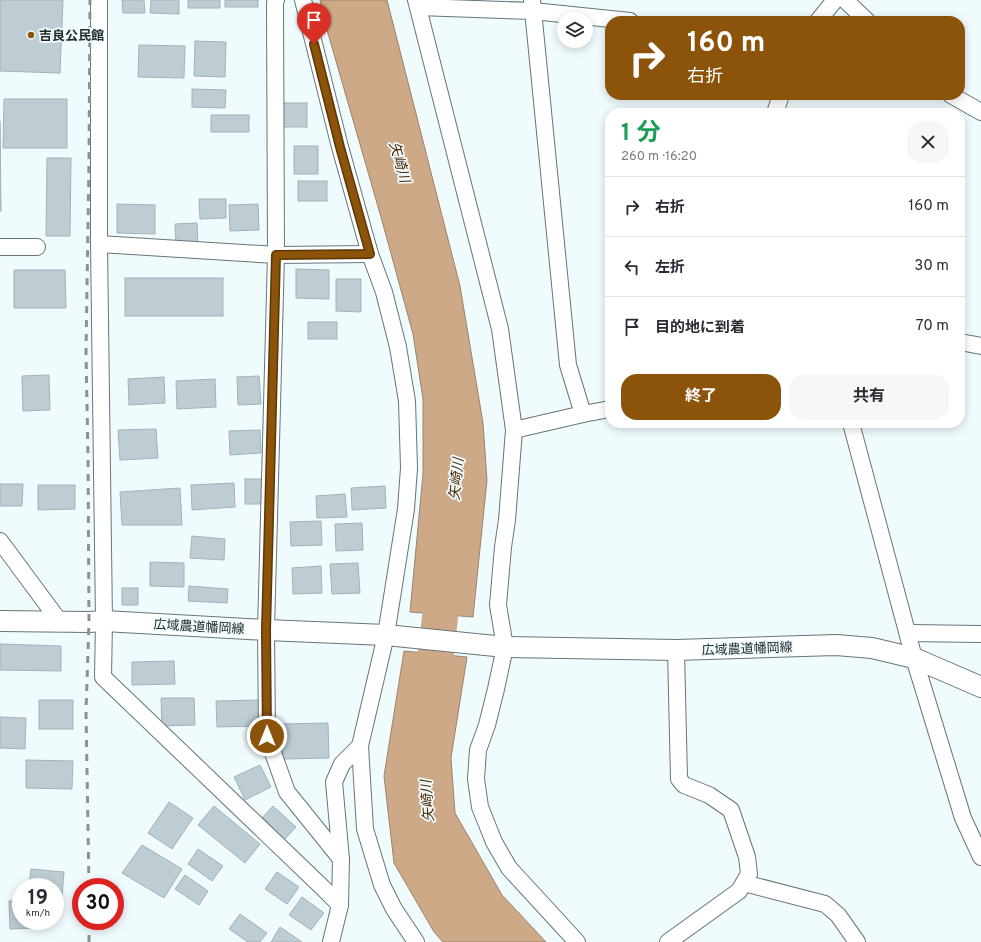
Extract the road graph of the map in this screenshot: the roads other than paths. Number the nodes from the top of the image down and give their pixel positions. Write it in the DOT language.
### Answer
graph roads {
  1 [pos="99,0"];
  2 [pos="276,0"];
  3 [pos="303,0"];
  4 [pos="835,0"];
  5 [pos="845,0"];
  6 [pos="417,3"];
  7 [pos="533,5"];
  8 [pos="822,16"];
  9 [pos="862,16"];
  10 [pos="605,17"];
  11 [pos="960,100"];
  12 [pos="981,112"];
  13 [pos="99,244"];
  14 [pos="37,246"];
  15 [pos="0,247"];
  16 [pos="370,254"];
  17 [pos="276,255"];
  18 [pos="965,343"];
  19 [pos="981,346"];
  20 [pos="605,410"];
  21 [pos="583,414"];
  22 [pos="852,428"];
  23 [pos="514,430"];
  24 [pos="0,541"];
  25 [pos="0,621"];
  26 [pos="104,621"];
  27 [pos="60,622"];
  28 [pos="266,630"];
  29 [pos="908,633"];
  30 [pos="981,634"];
  31 [pos="392,636"];
  32 [pos="505,647"];
  33 [pos="676,650"];
  34 [pos="914,658"];
  35 [pos="981,687"];
  36 [pos="360,746"];
  37 [pos="981,856"];
  38 [pos="342,859"];
  39 [pos="744,882"];
  40 [pos="340,905"];
  41 [pos="331,942"];
  42 [pos="416,942"];
  43 [pos="577,942"];
  44 [pos="668,942"];
  45 [pos="857,942"];
  1 -- 13 [label="street"];
  2 -- 17 [label="street"];
  3 -- 16 [label="street"];
  4 -- 8 [label="street"];
  5 -- 9 [label="street"];
  6 -- 7 [label="street"];
  6 -- 23 [label="street"];
  7 -- 10 [label="street"];
  7 -- 21 [label="street"];
  11 -- 12 [label="street"];
  13 -- 17 [label="street"];
  13 -- 26 [label="street"];
  14 -- 15 [label="street"];
  16 -- 17 [label="street"];
  16 -- 31 [label="street"];
  17 -- 28 [label="street"];
  18 -- 19 [label="street"];
  20 -- 21 [label="street"];
  21 -- 23 [label="street"];
  22 -- 29 [label="street"];
  23 -- 32 [label="street"];
  24 -- 27 [label="street"];
  25 -- 27 [label="street, 広域農道幡岡線"];
  26 -- 27 [label="street, 広域農道幡岡線"];
  26 -- 28 [label="street, 広域農道幡岡線"];
  26 -- 40 [label="street"];
  28 -- 31 [label="street, 広域農道幡岡線"];
  28 -- 38 [label="street"];
  29 -- 30 [label="street"];
  29 -- 34 [label="street"];
  31 -- 32 [label="street, 広域農道幡岡線"];
  31 -- 36 [label="street"];
  32 -- 33 [label="street, 広域農道幡岡線"];
  32 -- 43 [label="street"];
  33 -- 34 [label="street, 広域農道幡岡線"];
  33 -- 39 [label="street"];
  34 -- 35 [label="street, 広域農道幡岡線"];
  34 -- 37 [label="street"];
  36 -- 38 [label="street"];
  36 -- 42 [label="street"];
  38 -- 40 [label="street"];
  39 -- 44 [label="street"];
  39 -- 45 [label="street"];
  40 -- 41 [label="street"];
}
